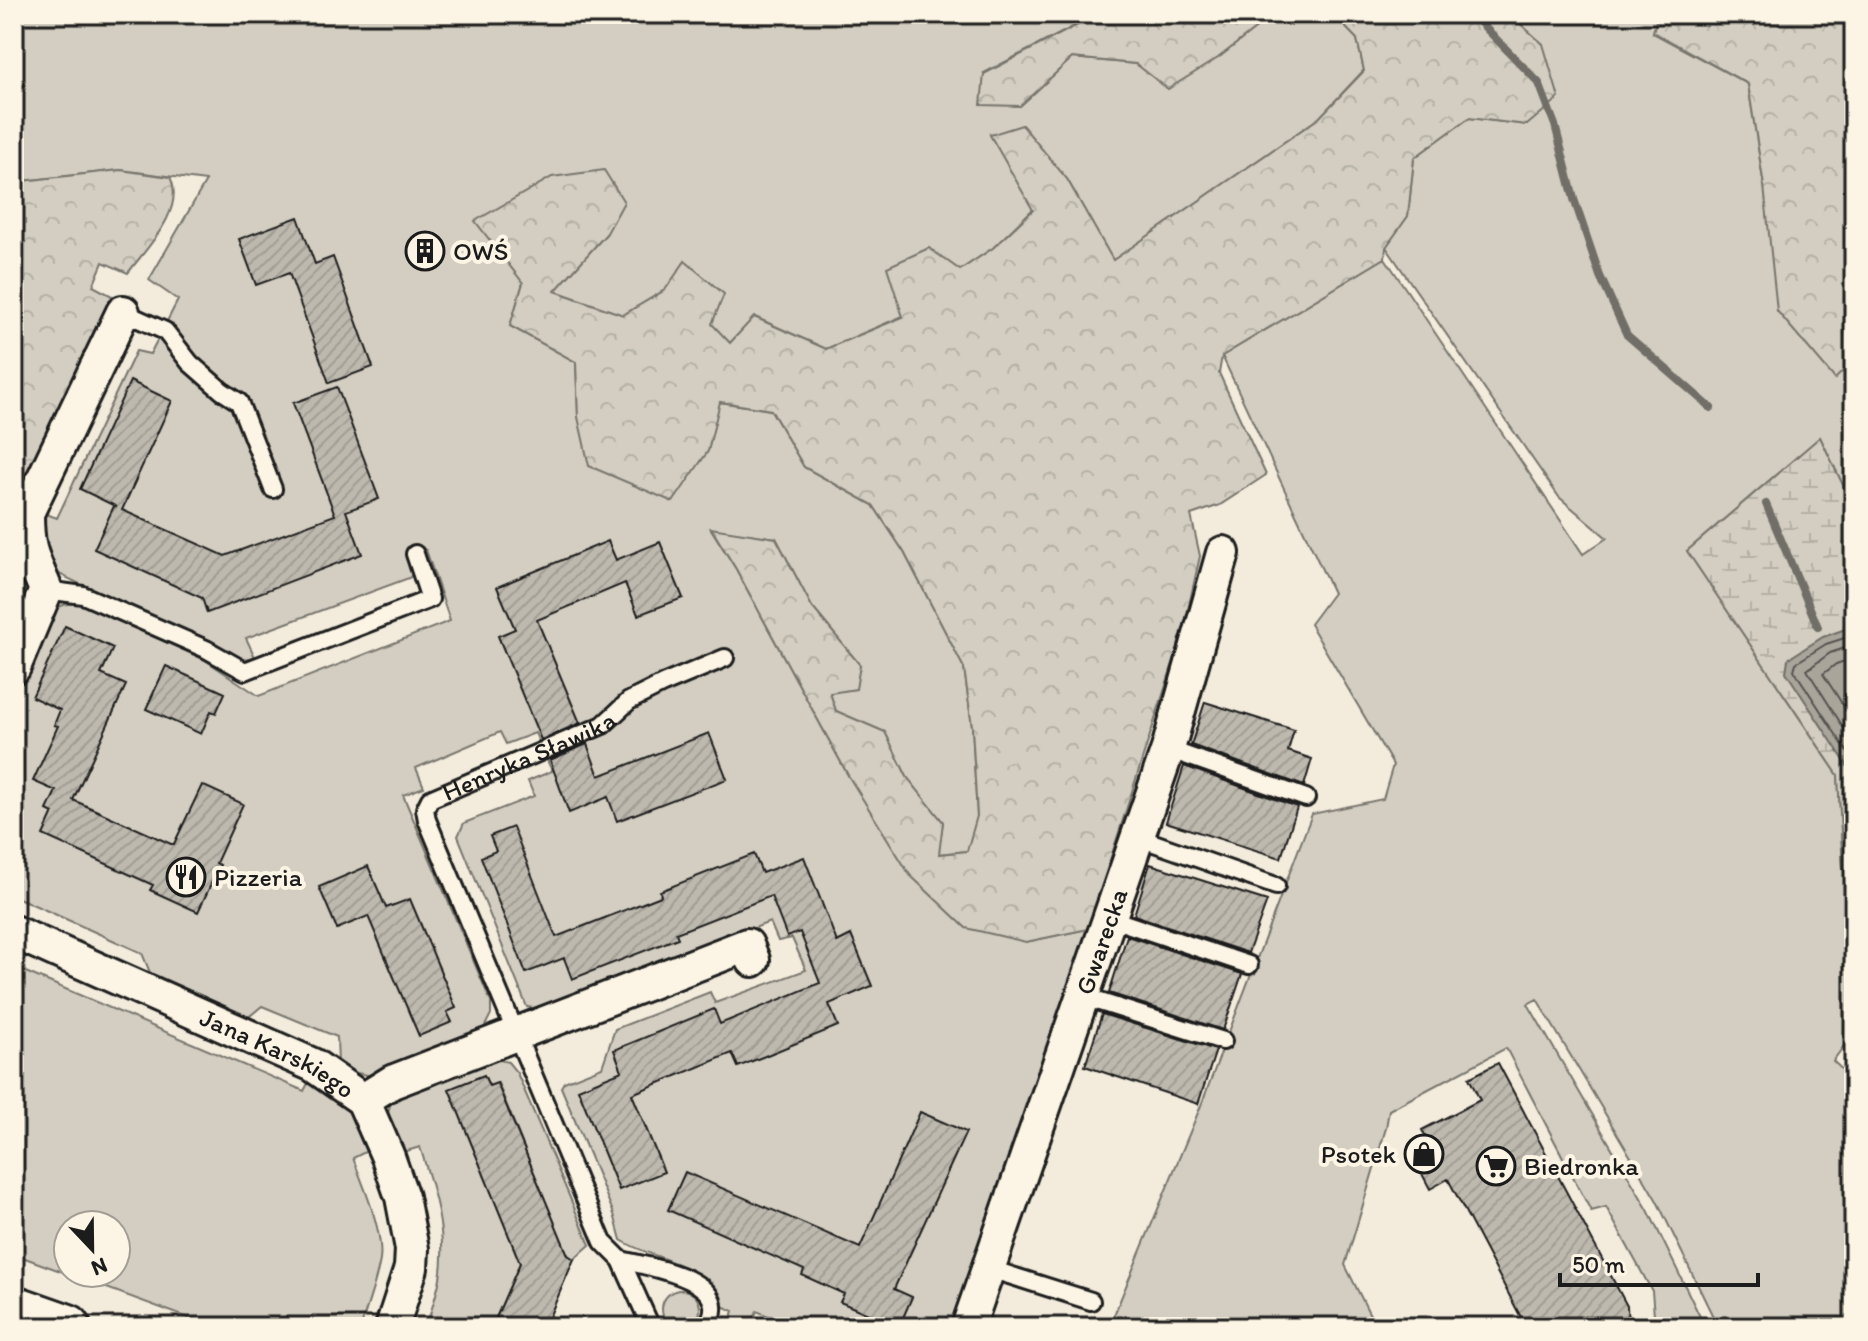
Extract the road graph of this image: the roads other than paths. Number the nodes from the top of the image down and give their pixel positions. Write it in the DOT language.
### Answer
graph roads {
  1 [pos="123,312"];
  2 [pos="273,489"];
  3 [pos="1223,553"];
  4 [pos="415,554"];
  5 [pos="14,563"];
  6 [pos="46,590"];
  7 [pos="725,658"];
  8 [pos="14,667"];
  9 [pos="1168,749"];
  10 [pos="1306,798"];
  11 [pos="1137,837"];
  12 [pos="1276,886"];
  13 [pos="1109,918"];
  14 [pos="14,932"];
  15 [pos="753,960"];
  16 [pos="1249,965"];
  17 [pos="1081,996"];
  18 [pos="518,1036"];
  19 [pos="1223,1041"];
  20 [pos="363,1100"];
  21 [pos="621,1260"];
  22 [pos="987,1268"];
  23 [pos="1091,1301"];
  24 [pos="14,1308"];
  25 [pos="68,1327"];
  26 [pos="392,1327"];
  27 [pos="651,1327"];
  28 [pos="706,1327"];
  29 [pos="968,1327"];
  1 -- 2 [label="lane"];
  1 -- 6 [label="street"];
  3 -- 9 [label="street, Gwarecka"];
  4 -- 6 [label="lane"];
  5 -- 6 [label="lane"];
  6 -- 8 [label="street"];
  7 -- 18 [label="lane, Henryka Sławika"];
  9 -- 10 [label="lane"];
  9 -- 11 [label="street, Gwarecka"];
  11 -- 12 [label="lane"];
  11 -- 13 [label="street, Gwarecka"];
  13 -- 16 [label="lane"];
  13 -- 17 [label="street, Gwarecka"];
  14 -- 20 [label="street, Jana Karskiego"];
  15 -- 18 [label="street"];
  17 -- 19 [label="lane"];
  17 -- 22 [label="street, Gwarecka"];
  18 -- 20 [label="street"];
  18 -- 21 [label="lane, Henryka Sławika"];
  20 -- 26 [label="street, Jana Karskiego"];
  21 -- 27 [label="lane, Henryka Sławika"];
  21 -- 28 [label="lane"];
  22 -- 23 [label="lane"];
  22 -- 29 [label="street, Gwarecka"];
  24 -- 25 [label="street"];
}
